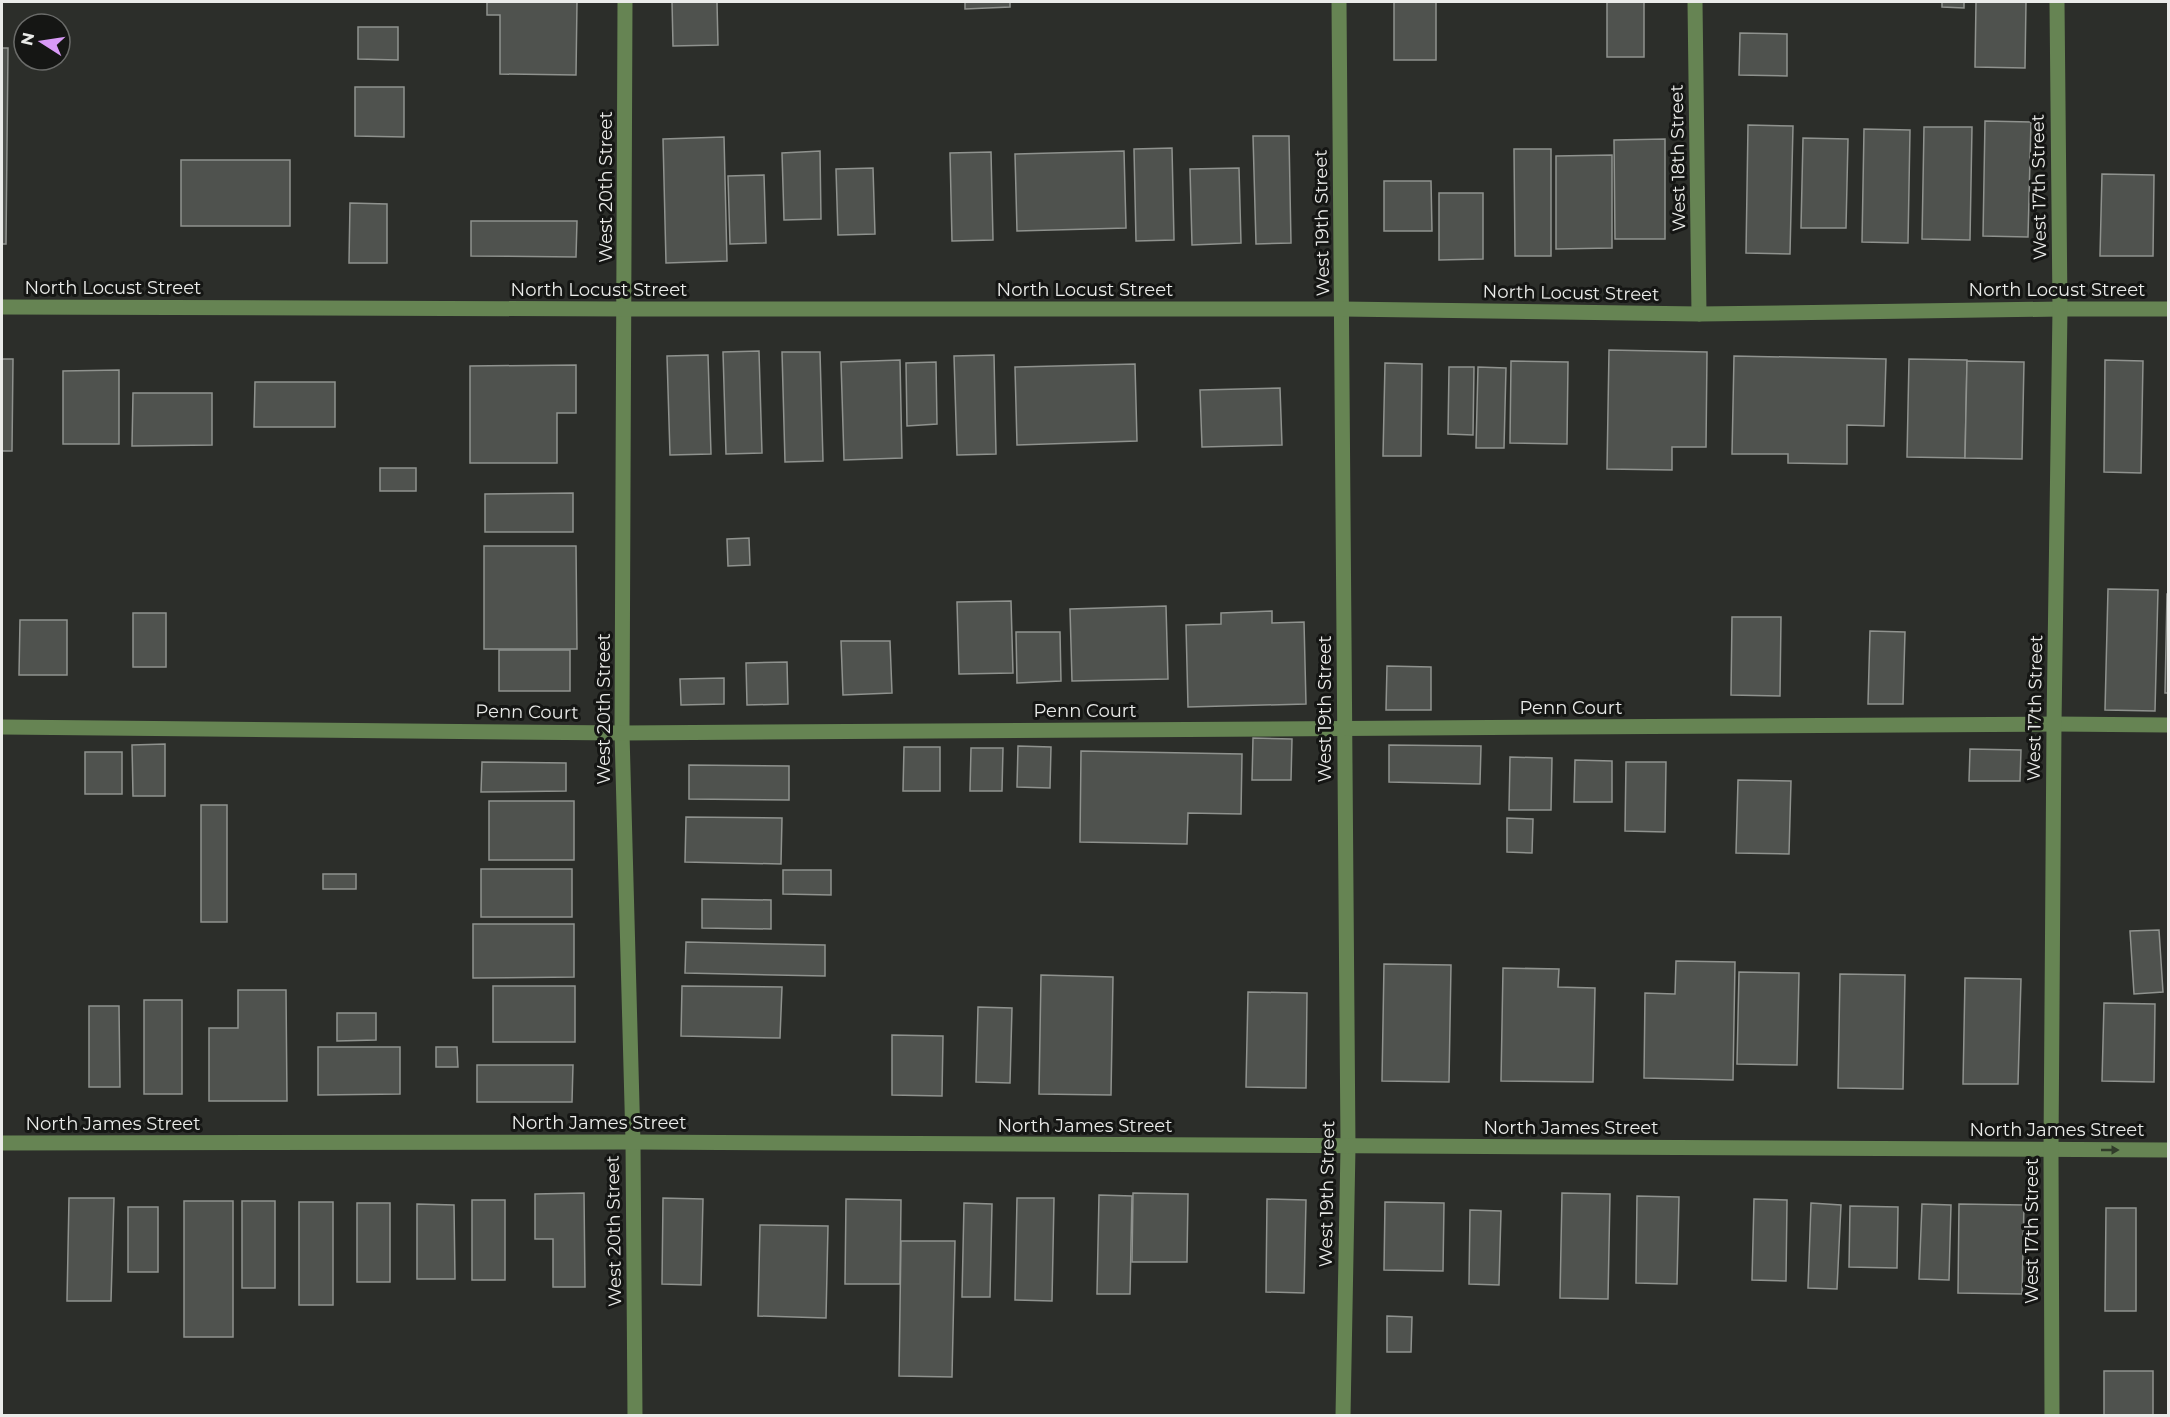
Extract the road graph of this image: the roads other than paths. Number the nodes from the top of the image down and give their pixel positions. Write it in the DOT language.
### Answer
graph roads {
  1 [pos="625,2"];
  2 [pos="1339,2"];
  3 [pos="1695,2"];
  4 [pos="2057,2"];
  5 [pos="2,307"];
  6 [pos="625,309"];
  7 [pos="1342,309"];
  8 [pos="2060,309"];
  9 [pos="2169,309"];
  10 [pos="1699,314"];
  11 [pos="2054,724"];
  12 [pos="2169,725"];
  13 [pos="2,727"];
  14 [pos="1345,729"];
  15 [pos="622,733"];
  16 [pos="633,1142"];
  17 [pos="2,1143"];
  18 [pos="1348,1147"];
  19 [pos="2051,1150"];
  20 [pos="2169,1150"];
  21 [pos="635,1416"];
  22 [pos="1343,1416"];
  23 [pos="2052,1416"];
  1 -- 6 [label="street, West 20th Street"];
  2 -- 7 [label="street, West 19th Street"];
  3 -- 10 [label="street, West 18th Street"];
  4 -- 8 [label="street, West 17th Street"];
  5 -- 6 [label="street, North Locust Street"];
  6 -- 7 [label="street, North Locust Street"];
  6 -- 15 [label="street, West 20th Street"];
  7 -- 10 [label="street, North Locust Street"];
  7 -- 14 [label="street, West 19th Street"];
  8 -- 9 [label="street, North Locust Street"];
  8 -- 10 [label="street, North Locust Street"];
  8 -- 11 [label="street, West 17th Street"];
  11 -- 12 [label="street, Penn Court"];
  11 -- 14 [label="street, Penn Court"];
  11 -- 19 [label="street, West 17th Street"];
  13 -- 15 [label="street, Penn Court"];
  14 -- 15 [label="street, Penn Court"];
  14 -- 18 [label="street, West 19th Street"];
  15 -- 16 [label="street, West 20th Street"];
  16 -- 17 [label="street, North James Street"];
  16 -- 18 [label="street, North James Street"];
  16 -- 21 [label="street, West 20th Street"];
  18 -- 19 [label="street, North James Street"];
  18 -- 22 [label="street, West 19th Street"];
  19 -- 20 [label="street, North James Street, one-way"];
  19 -- 23 [label="street, West 17th Street"];
}
